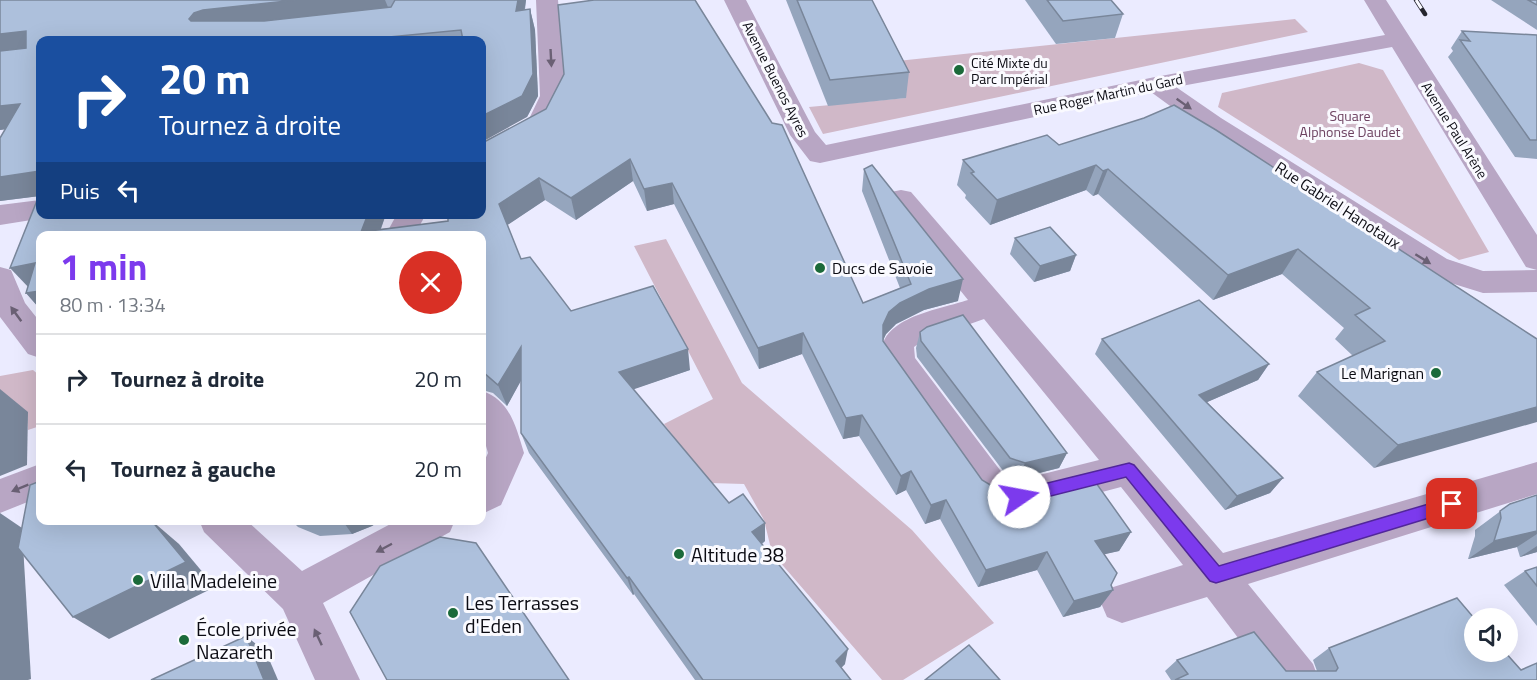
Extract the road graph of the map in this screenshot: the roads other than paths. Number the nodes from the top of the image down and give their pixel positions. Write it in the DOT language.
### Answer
graph roads {
  1 [pos="547,0"];
  2 [pos="735,0"];
  3 [pos="1375,0"];
  4 [pos="1398,39"];
  5 [pos="1155,84"];
  6 [pos="486,153"];
  7 [pos="820,155"];
  8 [pos="901,199"];
  9 [pos="36,210"];
  10 [pos="0,215"];
  11 [pos="1537,259"];
  12 [pos="0,278"];
  13 [pos="1537,281"];
  14 [pos="991,305"];
  15 [pos="36,340"];
  16 [pos="486,410"];
  17 [pos="1129,469"];
  18 [pos="1537,478"];
  19 [pos="36,482"];
  20 [pos="486,494"];
  21 [pos="0,496"];
  22 [pos="223,525"];
  23 [pos="427,525"];
  24 [pos="1216,575"];
  25 [pos="298,595"];
  26 [pos="1122,603"];
  27 [pos="338,680"];
  28 [pos="1297,680"];
  1 -- 6 [label="street, one-way"];
  2 -- 7 [label="street, Avenue Buenos Ayres"];
  3 -- 4 [label="street, Avenue Paul Arène"];
  4 -- 5 [label="street, Rue Roger Martin du Gard"];
  4 -- 11 [label="street, Avenue Paul Arène"];
  5 -- 7 [label="street, Rue Roger Martin du Gard"];
  5 -- 13 [label="street, Rue Gabriel Hanotaux, one-way"];
  8 -- 14 [label="street"];
  9 -- 10 [label="street"];
  15 -- 12 [label="street, one-way"];
  14 -- 17 [label="street"];
  14 -- 17 [label="street"];
  16 -- 20 [label="street"];
  17 -- 24 [label="street"];
  18 -- 24 [label="street"];
  19 -- 21 [label="street, one-way"];
  22 -- 25 [label="street"];
  23 -- 25 [label="street, one-way"];
  24 -- 26 [label="street"];
  24 -- 28 [label="street"];
  27 -- 25 [label="street, one-way"];
}
